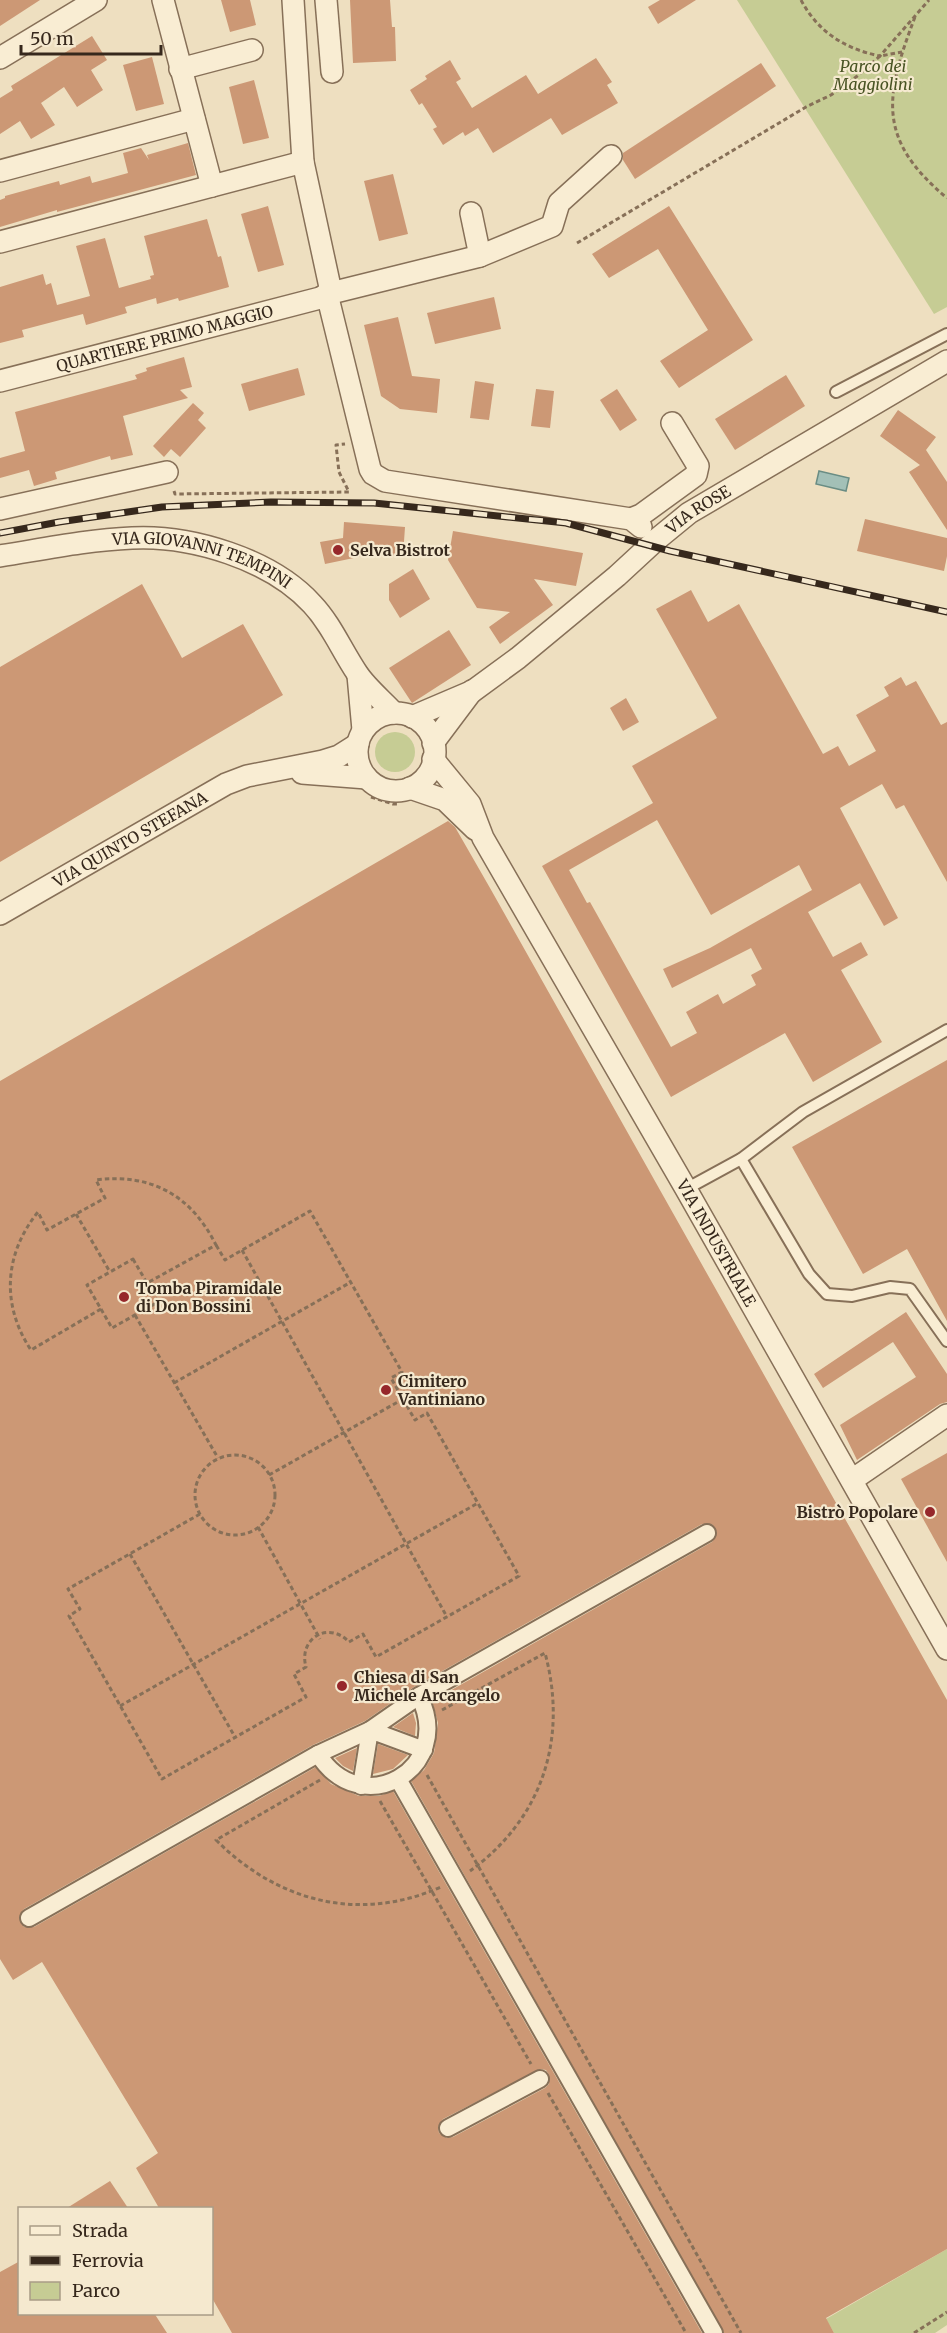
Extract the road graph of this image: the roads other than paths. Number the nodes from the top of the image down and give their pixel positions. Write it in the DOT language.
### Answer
graph roads {
  1 [pos="96,0"];
  2 [pos="163,0"];
  3 [pos="327,9"];
  4 [pos="293,10"];
  5 [pos="252,50"];
  6 [pos="0,58"];
  7 [pos="180,69"];
  8 [pos="332,72"];
  9 [pos="194,119"];
  10 [pos="611,156"];
  11 [pos="303,162"];
  12 [pos="0,171"];
  13 [pos="212,186"];
  14 [pos="471,213"];
  15 [pos="0,242"];
  16 [pos="480,256"];
  17 [pos="327,294"];
  18 [pos="947,334"];
  19 [pos="947,361"];
  20 [pos="0,381"];
  21 [pos="836,392"];
  22 [pos="672,423"];
  23 [pos="168,472"];
  24 [pos="0,509"];
  25 [pos="0,556"];
  26 [pos="358,675"];
  27 [pos="473,691"];
  28 [pos="403,715"];
  29 [pos="360,737"];
  30 [pos="433,751"];
  31 [pos="262,772"];
  32 [pos="367,778"];
  33 [pos="410,788"];
  34 [pos="483,838"];
  35 [pos="0,914"];
  36 [pos="947,1030"];
  37 [pos="741,1159"];
  38 [pos="686,1189"];
  39 [pos="947,1341"];
  40 [pos="947,1415"];
  41 [pos="852,1480"];
  42 [pos="707,1533"];
  43 [pos="947,1649"];
  44 [pos="419,1696"];
  45 [pos="370,1730"];
  46 [pos="318,1754"];
  47 [pos="421,1755"];
  48 [pos="398,1779"];
  49 [pos="366,1786"];
  50 [pos="29,1918"];
  51 [pos="540,2079"];
  52 [pos="448,2128"];
  53 [pos="714,2333"];
  1 -- 6 [label="street"];
  2 -- 7 [label="street"];
  3 -- 4 [label="street"];
  3 -- 8 [label="street"];
  4 -- 11 [label="street"];
  5 -- 7 [label="street"];
  7 -- 9 [label="street"];
  9 -- 12 [label="street"];
  9 -- 13 [label="street"];
  10 -- 16 [label="street, QUARTIERE PRIMO MAGGIO"];
  11 -- 13 [label="street"];
  11 -- 17 [label="street"];
  13 -- 15 [label="street"];
  14 -- 16 [label="street"];
  16 -- 17 [label="street, QUARTIERE PRIMO MAGGIO"];
  17 -- 20 [label="street, QUARTIERE PRIMO MAGGIO"];
  17 -- 22 [label="street"];
  18 -- 21 [label="lane"];
  19 -- 27 [label="street, VIA ROSE"];
  23 -- 24 [label="street"];
  25 -- 26 [label="street, VIA GIOVANNI TEMPINI"];
  26 -- 28 [label="street, VIA GIOVANNI TEMPINI"];
  26 -- 29 [label="street, VIA GIOVANNI TEMPINI"];
  27 -- 28 [label="street, VIA ROSE"];
  27 -- 30 [label="street, VIA ROSE"];
  28 -- 29 [label="street"];
  28 -- 30 [label="street"];
  29 -- 31 [label="street, VIA QUINTO STEFANA"];
  29 -- 32 [label="street"];
  30 -- 33 [label="street"];
  30 -- 34 [label="street, VIA INDUSTRIALE"];
  31 -- 32 [label="street, VIA QUINTO STEFANA"];
  31 -- 35 [label="street, VIA QUINTO STEFANA"];
  32 -- 33 [label="street"];
  33 -- 34 [label="street, VIA INDUSTRIALE"];
  34 -- 38 [label="street, VIA INDUSTRIALE"];
  36 -- 37 [label="lane"];
  37 -- 38 [label="lane"];
  37 -- 39 [label="lane"];
  38 -- 41 [label="street, VIA INDUSTRIALE"];
  40 -- 41 [label="street"];
  41 -- 43 [label="street, VIA INDUSTRIALE"];
  42 -- 44 [label="street"];
  44 -- 45 [label="street"];
  44 -- 47 [label="street"];
  45 -- 46 [label="street"];
  45 -- 47 [label="street"];
  45 -- 49 [label="street"];
  46 -- 49 [label="street"];
  46 -- 50 [label="street"];
  47 -- 48 [label="street"];
  48 -- 49 [label="street"];
  48 -- 53 [label="street"];
  51 -- 52 [label="street"];
}
